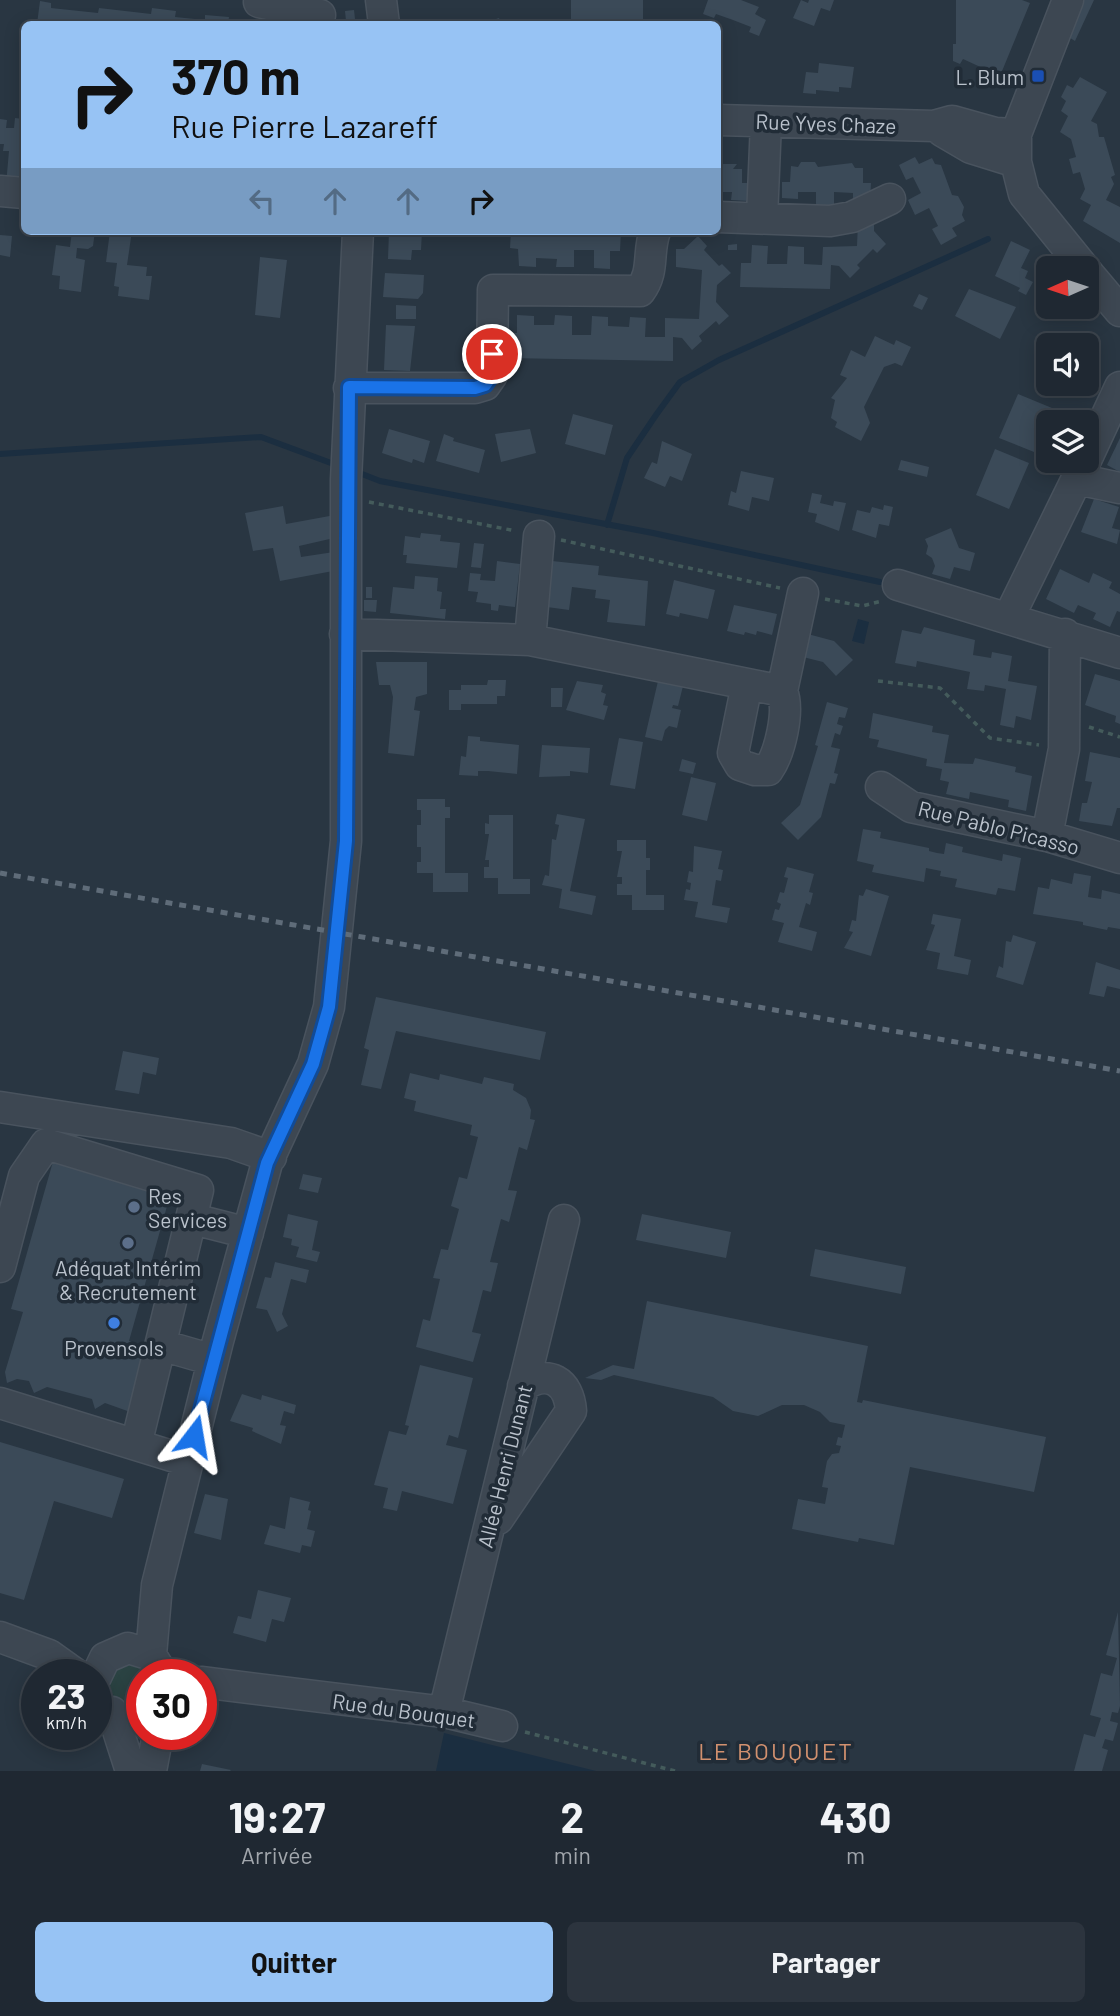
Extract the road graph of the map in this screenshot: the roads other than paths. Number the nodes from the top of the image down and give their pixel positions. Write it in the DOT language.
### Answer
graph roads {
  1 [pos="381,0"];
  2 [pos="1069,0"];
  3 [pos="253,1"];
  4 [pos="320,15"];
  5 [pos="384,21"];
  6 [pos="721,120"];
  7 [pos="765,122"];
  8 [pos="1016,148"];
  9 [pos="0,191"];
  10 [pos="21,193"];
  11 [pos="890,199"];
  12 [pos="721,217"];
  13 [pos="762,218"];
  14 [pos="358,235"];
  15 [pos="654,235"];
  16 [pos="1074,256"];
  17 [pos="1099,286"];
  18 [pos="1120,311"];
  19 [pos="349,387"];
  20 [pos="1120,387"];
  21 [pos="1099,432"];
  22 [pos="1080,473"];
  23 [pos="1095,473"];
  24 [pos="1120,488"];
  25 [pos="539,536"];
  26 [pos="803,593"];
  27 [pos="887,594"];
  28 [pos="1009,617"];
  29 [pos="345,634"];
  30 [pos="1065,634"];
  31 [pos="530,640"];
  32 [pos="1120,653"];
  33 [pos="747,684"];
  34 [pos="782,691"];
  35 [pos="881,787"];
  36 [pos="1047,836"];
  37 [pos="1120,858"];
  38 [pos="0,1107"];
  39 [pos="271,1157"];
  40 [pos="193,1219"];
  41 [pos="564,1220"];
  42 [pos="248,1233"];
  43 [pos="0,1267"];
  44 [pos="161,1345"];
  45 [pos="213,1360"];
  46 [pos="523,1387"];
  47 [pos="0,1404"];
  48 [pos="136,1446"];
  49 [pos="188,1461"];
  50 [pos="487,1535"];
  51 [pos="157,1585"];
  52 [pos="0,1637"];
  53 [pos="49,1655"];
  54 [pos="55,1659"];
  55 [pos="88,1659"];
  56 [pos="108,1659"];
  57 [pos="111,1659"];
  58 [pos="151,1659"];
  59 [pos="163,1659"];
  60 [pos="217,1686"];
  61 [pos="444,1712"];
  62 [pos="112,1721"];
  63 [pos="502,1726"];
  64 [pos="155,1750"];
  65 [pos="131,1771"];
  66 [pos="151,1771"];
  1 -- 5 [label="street"];
  2 -- 8 [label="street"];
  3 -- 4 [label="street"];
  6 -- 7 [label="street, Rue Yves Chaze"];
  7 -- 8 [label="street, Rue Yves Chaze"];
  7 -- 13 [label="street"];
  8 -- 16 [label="street"];
  9 -- 10 [label="street"];
  11 -- 13 [label="street"];
  12 -- 13 [label="street"];
  14 -- 19 [label="street"];
  15 -- 19 [label="street"];
  17 -- 18 [label="street"];
  19 -- 29 [label="street"];
  20 -- 21 [label="street"];
  22 -- 28 [label="street"];
  23 -- 24 [label="street"];
  25 -- 31 [label="street"];
  26 -- 34 [label="street"];
  27 -- 28 [label="street"];
  28 -- 30 [label="street"];
  29 -- 31 [label="street"];
  29 -- 39 [label="street"];
  30 -- 32 [label="street"];
  30 -- 36 [label="street"];
  31 -- 33 [label="street"];
  33 -- 34 [label="street"];
  33 -- 34 [label="street"];
  35 -- 36 [label="street, Rue Pablo Picasso"];
  36 -- 37 [label="street, Rue Pablo Picasso"];
  38 -- 39 [label="street"];
  39 -- 42 [label="street"];
  40 -- 42 [label="street"];
  40 -- 43 [label="street"];
  40 -- 44 [label="street"];
  41 -- 46 [label="street, Allée Henri Dunant"];
  42 -- 45 [label="street"];
  44 -- 45 [label="street"];
  44 -- 48 [label="street"];
  45 -- 49 [label="street"];
  46 -- 50 [label="street, Allée Henri Dunant"];
  46 -- 50 [label="street"];
  47 -- 48 [label="street"];
  48 -- 49 [label="street"];
  49 -- 51 [label="street"];
  50 -- 61 [label="street, Allée Henri Dunant"];
  51 -- 56 [label="street"];
  51 -- 59 [label="street"];
  52 -- 53 [label="street"];
  53 -- 54 [label="street"];
  53 -- 55 [label="street"];
  57 -- 58 [label="street"];
  60 -- 61 [label="street, Rue du Bouquet"];
  61 -- 63 [label="street, Rue du Bouquet"];
  62 -- 65 [label="street"];
  64 -- 66 [label="street"];
}
